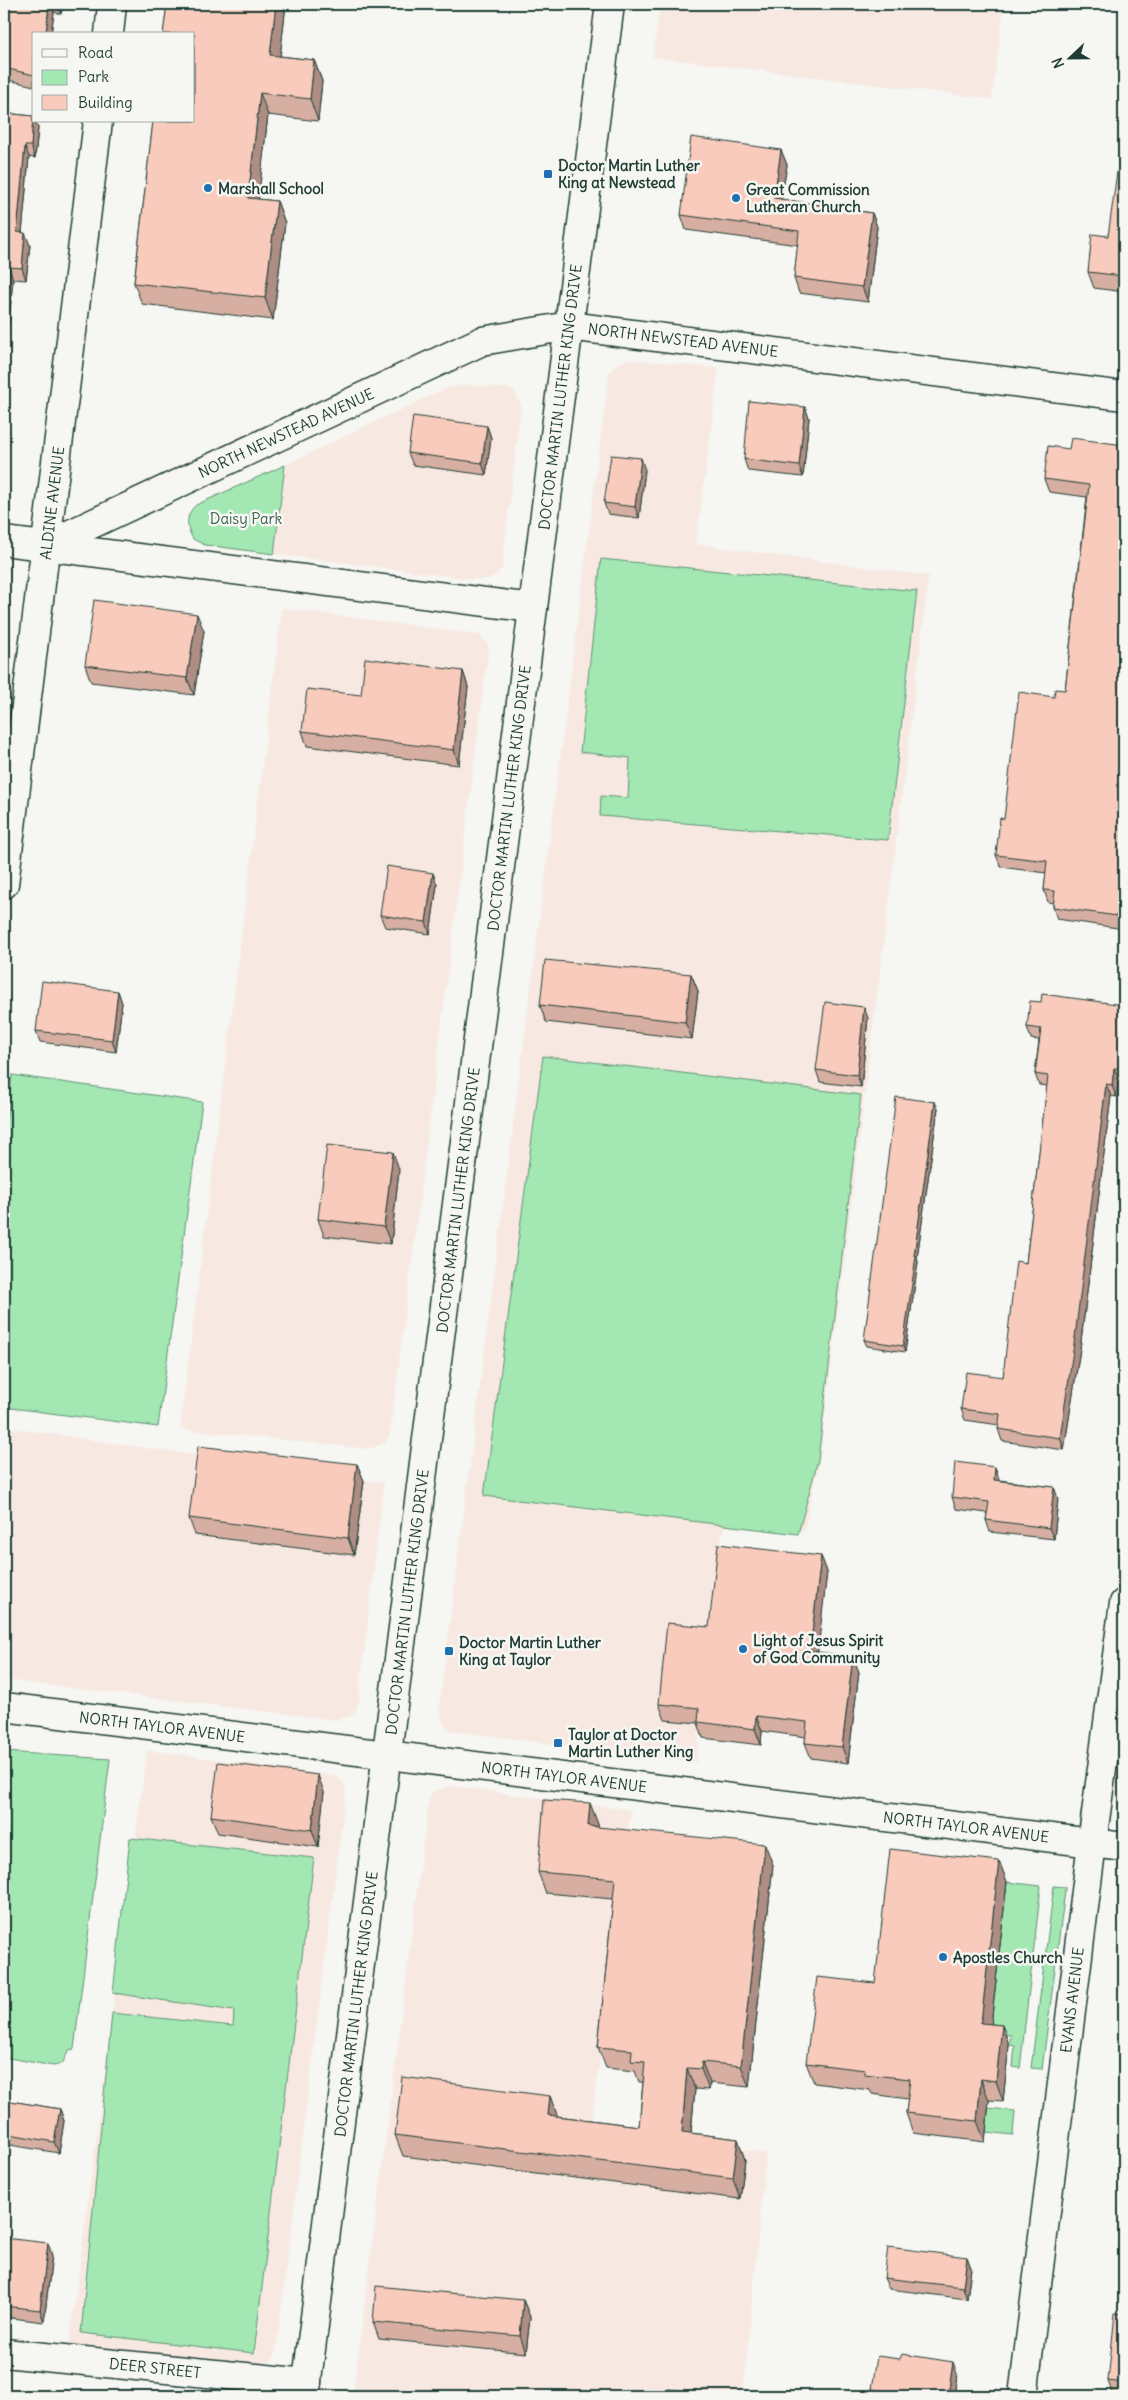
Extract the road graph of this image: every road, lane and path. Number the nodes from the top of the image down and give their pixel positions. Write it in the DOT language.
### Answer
graph roads {
  1 [pos="112,4"];
  2 [pos="610,4"];
  3 [pos="108,32"];
  4 [pos="98,122"];
  5 [pos="569,326"];
  6 [pos="1124,396"];
  7 [pos="4,541"];
  8 [pos="47,545"];
  9 [pos="533,608"];
  10 [pos="4,884"];
  11 [pos="1124,1603"];
  12 [pos="4,1706"];
  13 [pos="388,1755"];
  14 [pos="1092,1843"];
  15 [pos="1124,1847"];
  16 [pos="4,2353"];
  17 [pos="306,2390"];
  18 [pos="1023,2396"];
  1 -- 3 [label="street"];
  2 -- 5 [label="street, DOCTOR MARTIN LUTHER KING DRIVE"];
  4 -- 8 [label="street, ALDINE AVENUE"];
  5 -- 6 [label="street, NORTH NEWSTEAD AVENUE"];
  5 -- 8 [label="street, NORTH NEWSTEAD AVENUE"];
  5 -- 9 [label="street, DOCTOR MARTIN LUTHER KING DRIVE"];
  7 -- 8 [label="street"];
  8 -- 9 [label="street"];
  8 -- 10 [label="street, ALDINE AVENUE"];
  9 -- 13 [label="street, DOCTOR MARTIN LUTHER KING DRIVE"];
  11 -- 14 [label="street, EVANS AVENUE"];
  12 -- 13 [label="street, NORTH TAYLOR AVENUE"];
  13 -- 14 [label="street, NORTH TAYLOR AVENUE"];
  13 -- 17 [label="street, DOCTOR MARTIN LUTHER KING DRIVE"];
  14 -- 15 [label="street, NORTH TAYLOR AVENUE"];
  14 -- 18 [label="street, EVANS AVENUE"];
  16 -- 17 [label="street, DEER STREET"];
}
